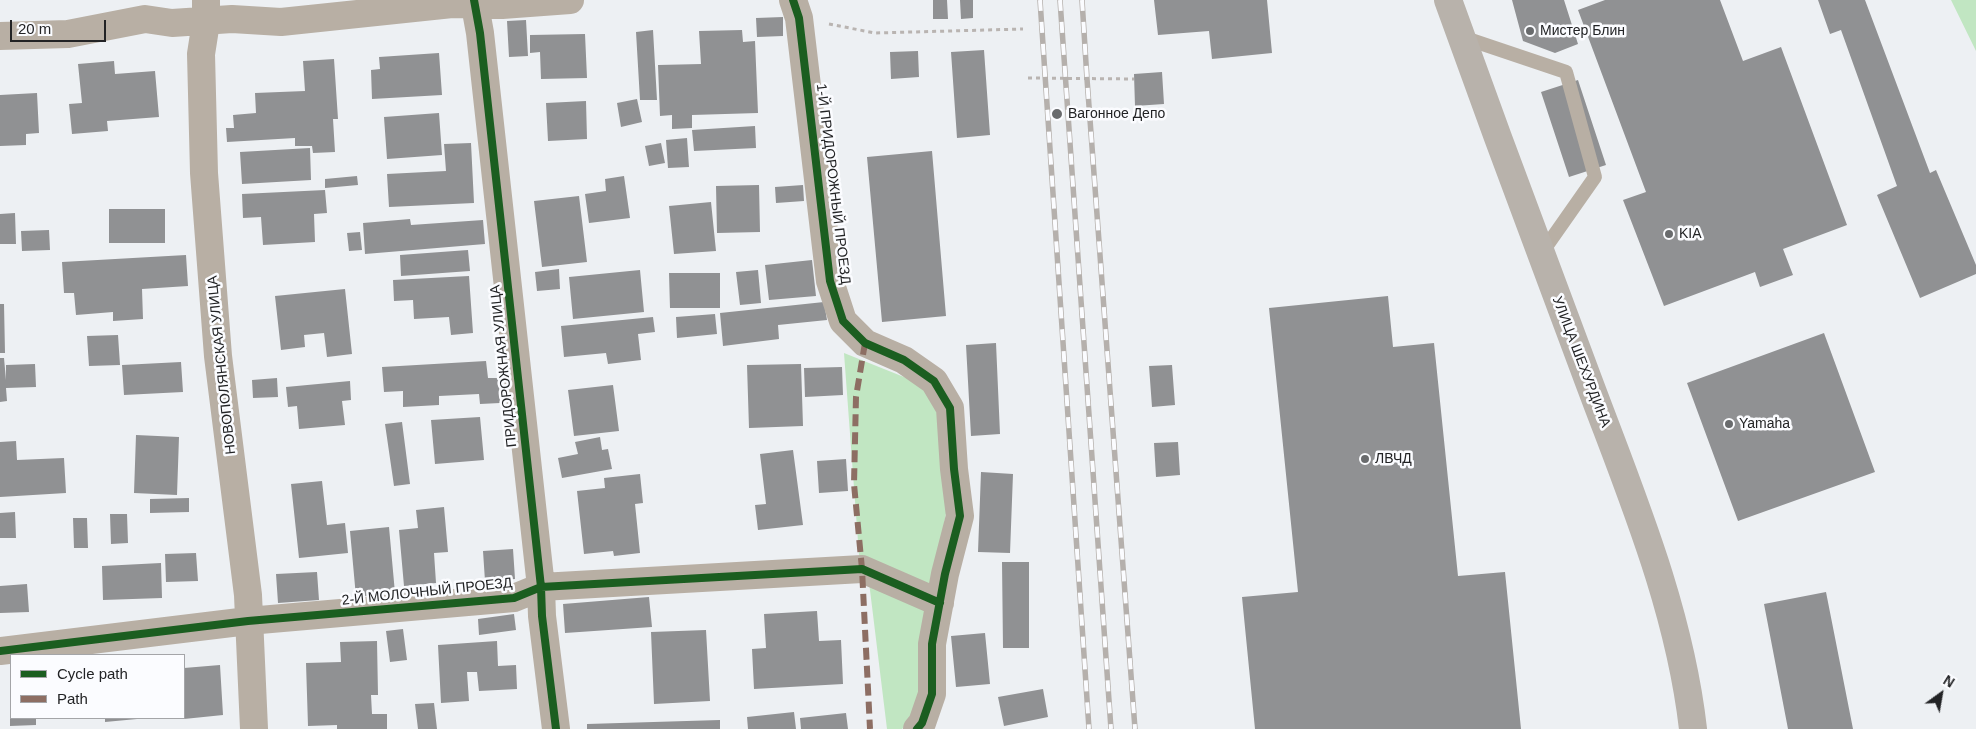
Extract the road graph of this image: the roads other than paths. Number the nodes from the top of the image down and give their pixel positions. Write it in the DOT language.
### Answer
graph roads {
  1 [pos="570,0"];
  2 [pos="1448,0"];
  3 [pos="475,2"];
  4 [pos="796,9"];
  5 [pos="206,11"];
  6 [pos="0,36"];
  7 [pos="1462,37"];
  8 [pos="1541,254"];
  9 [pos="541,587"];
  10 [pos="940,603"];
  11 [pos="248,621"];
  12 [pos="0,651"];
  13 [pos="254,729"];
  14 [pos="556,729"];
  15 [pos="917,729"];
  16 [pos="1693,729"];
  1 -- 3 [label="street"];
  2 -- 7 [label="main road, УЛИЦА ШЕХУРДИНА"];
  3 -- 5 [label="street"];
  3 -- 9 [label="street, ПРИДОРОЖНАЯ УЛИЦА"];
  4 -- 10 [label="street, 1-Й ПРИДОРОЖНЫЙ ПРОЕЗД"];
  5 -- 6 [label="street"];
  5 -- 11 [label="street, НОВОПОЛЯНСКАЯ УЛИЦА"];
  7 -- 8 [label="main road, УЛИЦА ШЕХУРДИНА"];
  7 -- 8 [label="lane"];
  8 -- 16 [label="main road, УЛИЦА ШЕХУРДИНА"];
  9 -- 10 [label="street, 2-Й МОЛОЧНЫЙ ПРОЕЗД"];
  9 -- 11 [label="street, 2-Й МОЛОЧНЫЙ ПРОЕЗД"];
  9 -- 14 [label="street, ПРИДОРОЖНАЯ УЛИЦА"];
  10 -- 15 [label="street, 1-Й ПРИДОРОЖНЫЙ ПРОЕЗД"];
  11 -- 12 [label="street, 2-Й МОЛОЧНЫЙ ПРОЕЗД"];
  11 -- 13 [label="street, НОВОПОЛЯНСКАЯ УЛИЦА"];
}
